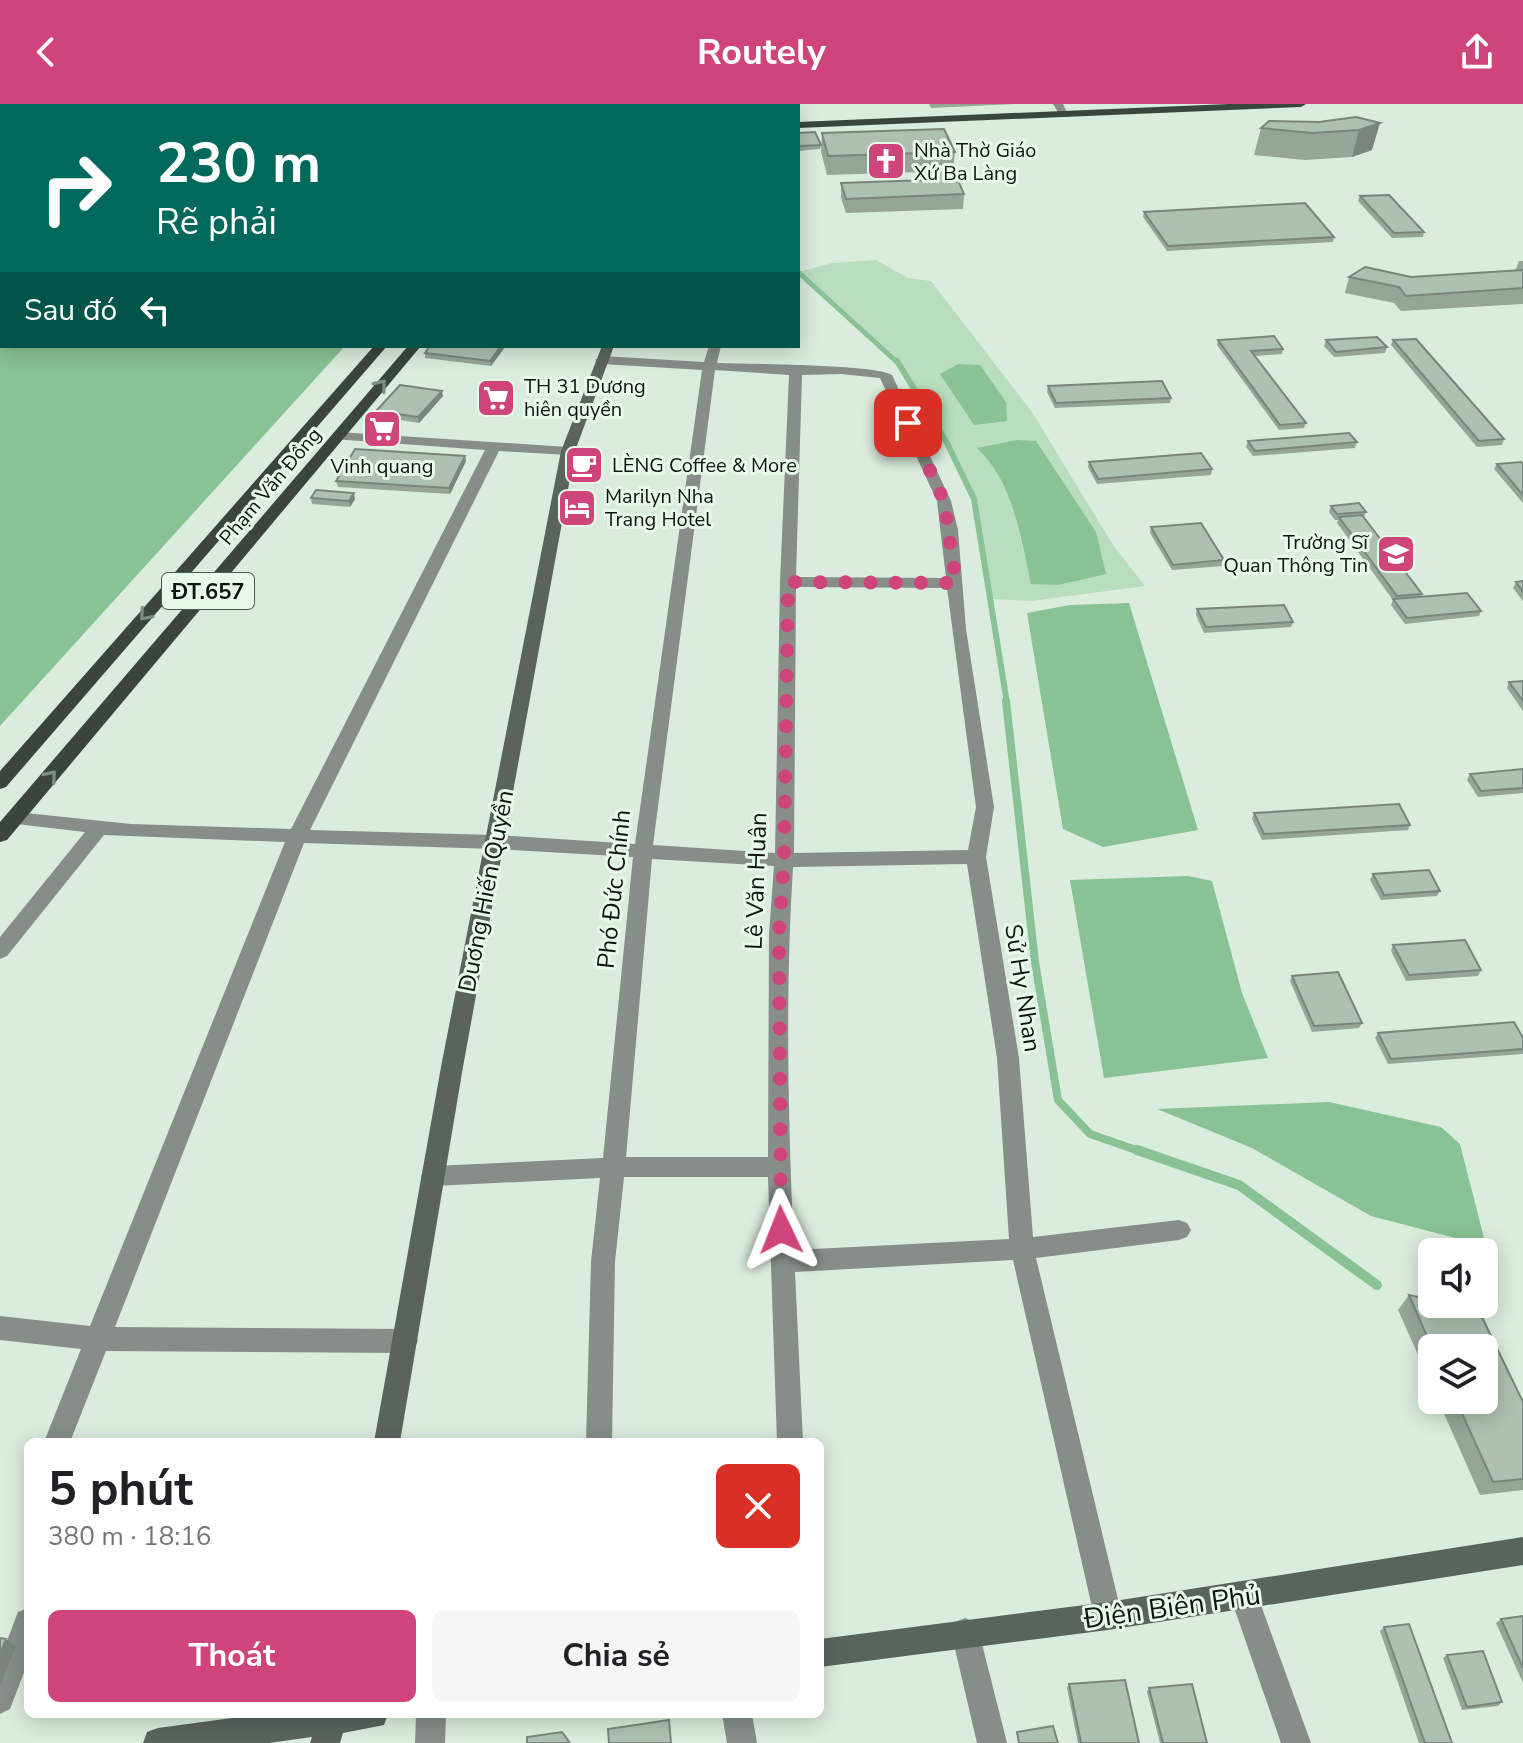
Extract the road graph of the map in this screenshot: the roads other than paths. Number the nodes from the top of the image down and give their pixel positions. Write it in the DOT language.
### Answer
graph roads {
  1 [pos="1058,104"];
  2 [pos="1301,104"];
  3 [pos="1065,115"];
  4 [pos="800,125"];
  5 [pos="379,348"];
  6 [pos="413,348"];
  7 [pos="605,353"];
  8 [pos="712,356"];
  9 [pos="796,371"];
  10 [pos="338,436"];
  11 [pos="494,446"];
  12 [pos="568,451"];
  13 [pos="788,582"];
  14 [pos="956,583"];
  15 [pos="0,783"];
  16 [pos="8,816"];
  17 [pos="100,827"];
  18 [pos="0,835"];
  19 [pos="297,837"];
  20 [pos="495,842"];
  21 [pos="643,852"];
  22 [pos="976,857"];
  23 [pos="784,860"];
  24 [pos="0,951"];
  25 [pos="615,1167"];
  26 [pos="779,1167"];
  27 [pos="433,1176"];
  28 [pos="1179,1230"];
  29 [pos="1022,1249"];
  30 [pos="782,1262"];
  31 [pos="0,1328"];
  32 [pos="100,1339"];
  33 [pos="405,1341"];
  34 [pos="59,1438"];
  35 [pos="388,1438"];
  36 [pos="599,1438"];
  37 [pos="790,1438"];
  38 [pos="1523,1551"];
  39 [pos="1244,1596"];
  40 [pos="1108,1616"];
  41 [pos="965,1632"];
  42 [pos="24,1633"];
  43 [pos="824,1652"];
  44 [pos="0,1699"];
  45 [pos="359,1718"];
  46 [pos="431,1718"];
  47 [pos="738,1718"];
  48 [pos="330,1726"];
  49 [pos="158,1743"];
  50 [pos="430,1743"];
  51 [pos="742,1743"];
  52 [pos="992,1743"];
  53 [pos="1296,1743"];
  1 -- 3 [label="street"];
  2 -- 3 [label="main road"];
  3 -- 4 [label="main road"];
  5 -- 15 [label="main road, Phạm Văn Đồng / ĐT.657, one-way"];
  10 -- 6 [label="main road, Phạm Văn Đồng / ĐT.657, one-way"];
  7 -- 8 [label="street"];
  7 -- 12 [label="street, Duơng Hiến Quyền"];
  8 -- 9 [label="street"];
  8 -- 21 [label="street, Phó Đức Chính"];
  9 -- 13 [label="street, Lê Văn Huân"];
  9 -- 14 [label="street, Sử Hy Nhan"];
  10 -- 11 [label="street"];
  16 -- 10 [label="main road, Phạm Văn Đồng / ĐT.657, one-way"];
  11 -- 12 [label="street"];
  11 -- 19 [label="street"];
  12 -- 20 [label="street, Duơng Hiến Quyền"];
  13 -- 14 [label="street"];
  13 -- 23 [label="street, Lê Văn Huân"];
  14 -- 22 [label="street, Sử Hy Nhan"];
  16 -- 17 [label="street"];
  16 -- 18 [label="main road, Phạm Văn Đồng / ĐT.657"];
  17 -- 19 [label="street"];
  17 -- 24 [label="street"];
  19 -- 20 [label="street"];
  19 -- 32 [label="street"];
  20 -- 21 [label="street"];
  20 -- 27 [label="street, Duơng Hiến Quyền"];
  21 -- 23 [label="street"];
  21 -- 25 [label="street, Phó Đức Chính"];
  22 -- 23 [label="street"];
  22 -- 29 [label="street, Sử Hy Nhan"];
  23 -- 26 [label="street, Lê Văn Huân"];
  25 -- 26 [label="street"];
  25 -- 27 [label="street"];
  25 -- 36 [label="street, Phó Đức Chính"];
  26 -- 30 [label="street, Lê Văn Huân"];
  27 -- 33 [label="street, Duơng Hiến Quyền"];
  28 -- 29 [label="street"];
  29 -- 30 [label="street"];
  29 -- 40 [label="street, Sử Hy Nhan"];
  30 -- 37 [label="street, Lê Văn Huân"];
  31 -- 32 [label="street"];
  32 -- 33 [label="street"];
  32 -- 34 [label="street"];
  33 -- 35 [label="street, Duơng Hiến Quyền"];
  38 -- 39 [label="street, Điện Biên Phủ"];
  39 -- 40 [label="street, Điện Biên Phủ"];
  39 -- 53 [label="street"];
  40 -- 41 [label="street, Điện Biên Phủ"];
  41 -- 43 [label="street, Điện Biên Phủ"];
  41 -- 52 [label="street"];
  42 -- 44 [label="street"];
  45 -- 48 [label="street"];
  46 -- 50 [label="street"];
  47 -- 51 [label="street"];
  48 -- 49 [label="street"];
}
